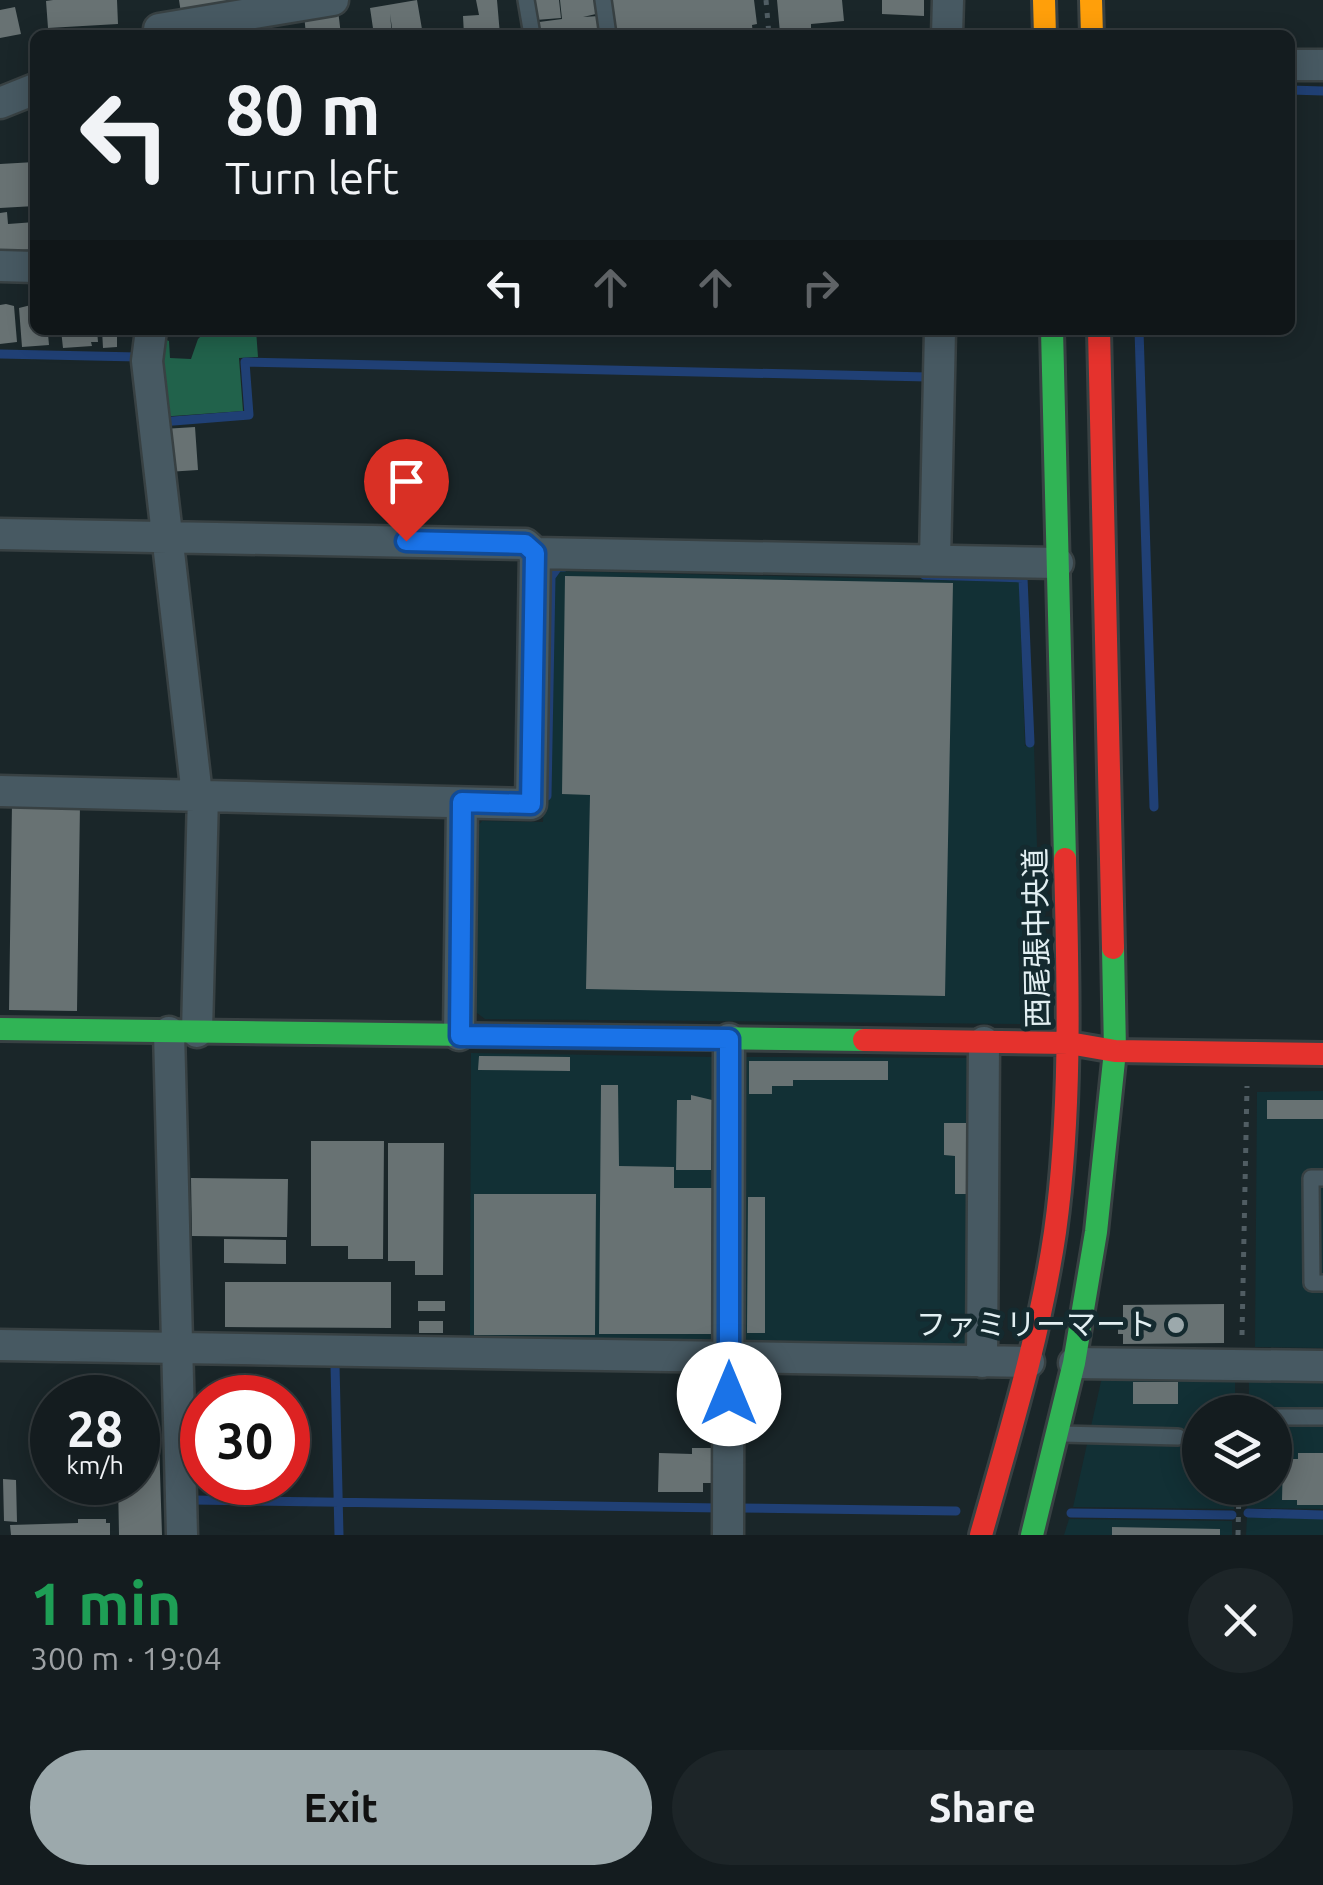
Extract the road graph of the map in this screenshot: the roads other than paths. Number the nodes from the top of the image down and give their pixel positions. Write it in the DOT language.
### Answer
graph roads {
  1 [pos="333,0"];
  2 [pos="526,0"];
  3 [pos="603,0"];
  4 [pos="948,0"];
  5 [pos="1044,0"];
  6 [pos="1092,0"];
  7 [pos="158,22"];
  8 [pos="531,30"];
  9 [pos="607,30"];
  10 [pos="947,30"];
  11 [pos="1045,30"];
  12 [pos="1092,30"];
  13 [pos="1295,65"];
  14 [pos="1323,66"];
  15 [pos="30,91"];
  16 [pos="0,103"];
  17 [pos="0,266"];
  18 [pos="30,267"];
  19 [pos="151,335"];
  20 [pos="940,335"];
  21 [pos="1052,335"];
  22 [pos="1099,335"];
  23 [pos="0,534"];
  24 [pos="168,536"];
  25 [pos="535,553"];
  26 [pos="935,560"];
  27 [pos="1058,562"];
  28 [pos="0,791"];
  29 [pos="200,795"];
  30 [pos="462,802"];
  31 [pos="0,1029"];
  32 [pos="183,1032"];
  33 [pos="460,1036"];
  34 [pos="729,1039"];
  35 [pos="984,1042"];
  36 [pos="1069,1042"];
  37 [pos="1115,1052"];
  38 [pos="1323,1054"];
  39 [pos="1323,1178"];
  40 [pos="1323,1284"];
  41 [pos="0,1346"];
  42 [pos="177,1351"];
  43 [pos="729,1358"];
  44 [pos="982,1362"];
  45 [pos="1028,1362"];
  46 [pos="1074,1362"];
  47 [pos="1323,1366"];
  48 [pos="1292,1417"];
  49 [pos="1323,1418"];
  50 [pos="1056,1434"];
  51 [pos="1178,1436"];
  52 [pos="182,1535"];
  53 [pos="728,1535"];
  54 [pos="982,1535"];
  55 [pos="1032,1535"];
  1 -- 7 [label="street"];
  2 -- 8 [label="lane"];
  3 -- 9 [label="lane"];
  4 -- 10 [label="street"];
  5 -- 11 [label="main road"];
  6 -- 12 [label="main road"];
  13 -- 14 [label="street"];
  15 -- 16 [label="street"];
  17 -- 18 [label="street"];
  19 -- 24 [label="street"];
  20 -- 26 [label="street"];
  21 -- 27 [label="main road, 西尾張中央道"];
  22 -- 37 [label="main road"];
  23 -- 24 [label="street"];
  24 -- 25 [label="street"];
  24 -- 29 [label="street"];
  25 -- 26 [label="street"];
  25 -- 30 [label="street"];
  26 -- 27 [label="street"];
  27 -- 36 [label="main road, 西尾張中央道"];
  28 -- 29 [label="street"];
  29 -- 30 [label="street"];
  29 -- 32 [label="street"];
  30 -- 33 [label="street"];
  31 -- 32 [label="main road"];
  32 -- 33 [label="main road"];
  32 -- 42 [label="street"];
  33 -- 34 [label="main road"];
  34 -- 35 [label="main road"];
  34 -- 43 [label="street"];
  35 -- 36 [label="main road"];
  35 -- 44 [label="street"];
  36 -- 37 [label="main road"];
  36 -- 45 [label="main road, 西尾張中央道"];
  37 -- 38 [label="main road"];
  37 -- 46 [label="main road"];
  39 -- 40 [label="lane"];
  41 -- 42 [label="street"];
  42 -- 43 [label="street"];
  42 -- 52 [label="street"];
  43 -- 44 [label="street"];
  43 -- 53 [label="street"];
  44 -- 45 [label="street"];
  45 -- 54 [label="main road, 西尾張中央道"];
  46 -- 47 [label="street"];
  46 -- 50 [label="main road"];
  48 -- 49 [label="lane"];
  50 -- 51 [label="lane"];
  50 -- 55 [label="main road"];
}
